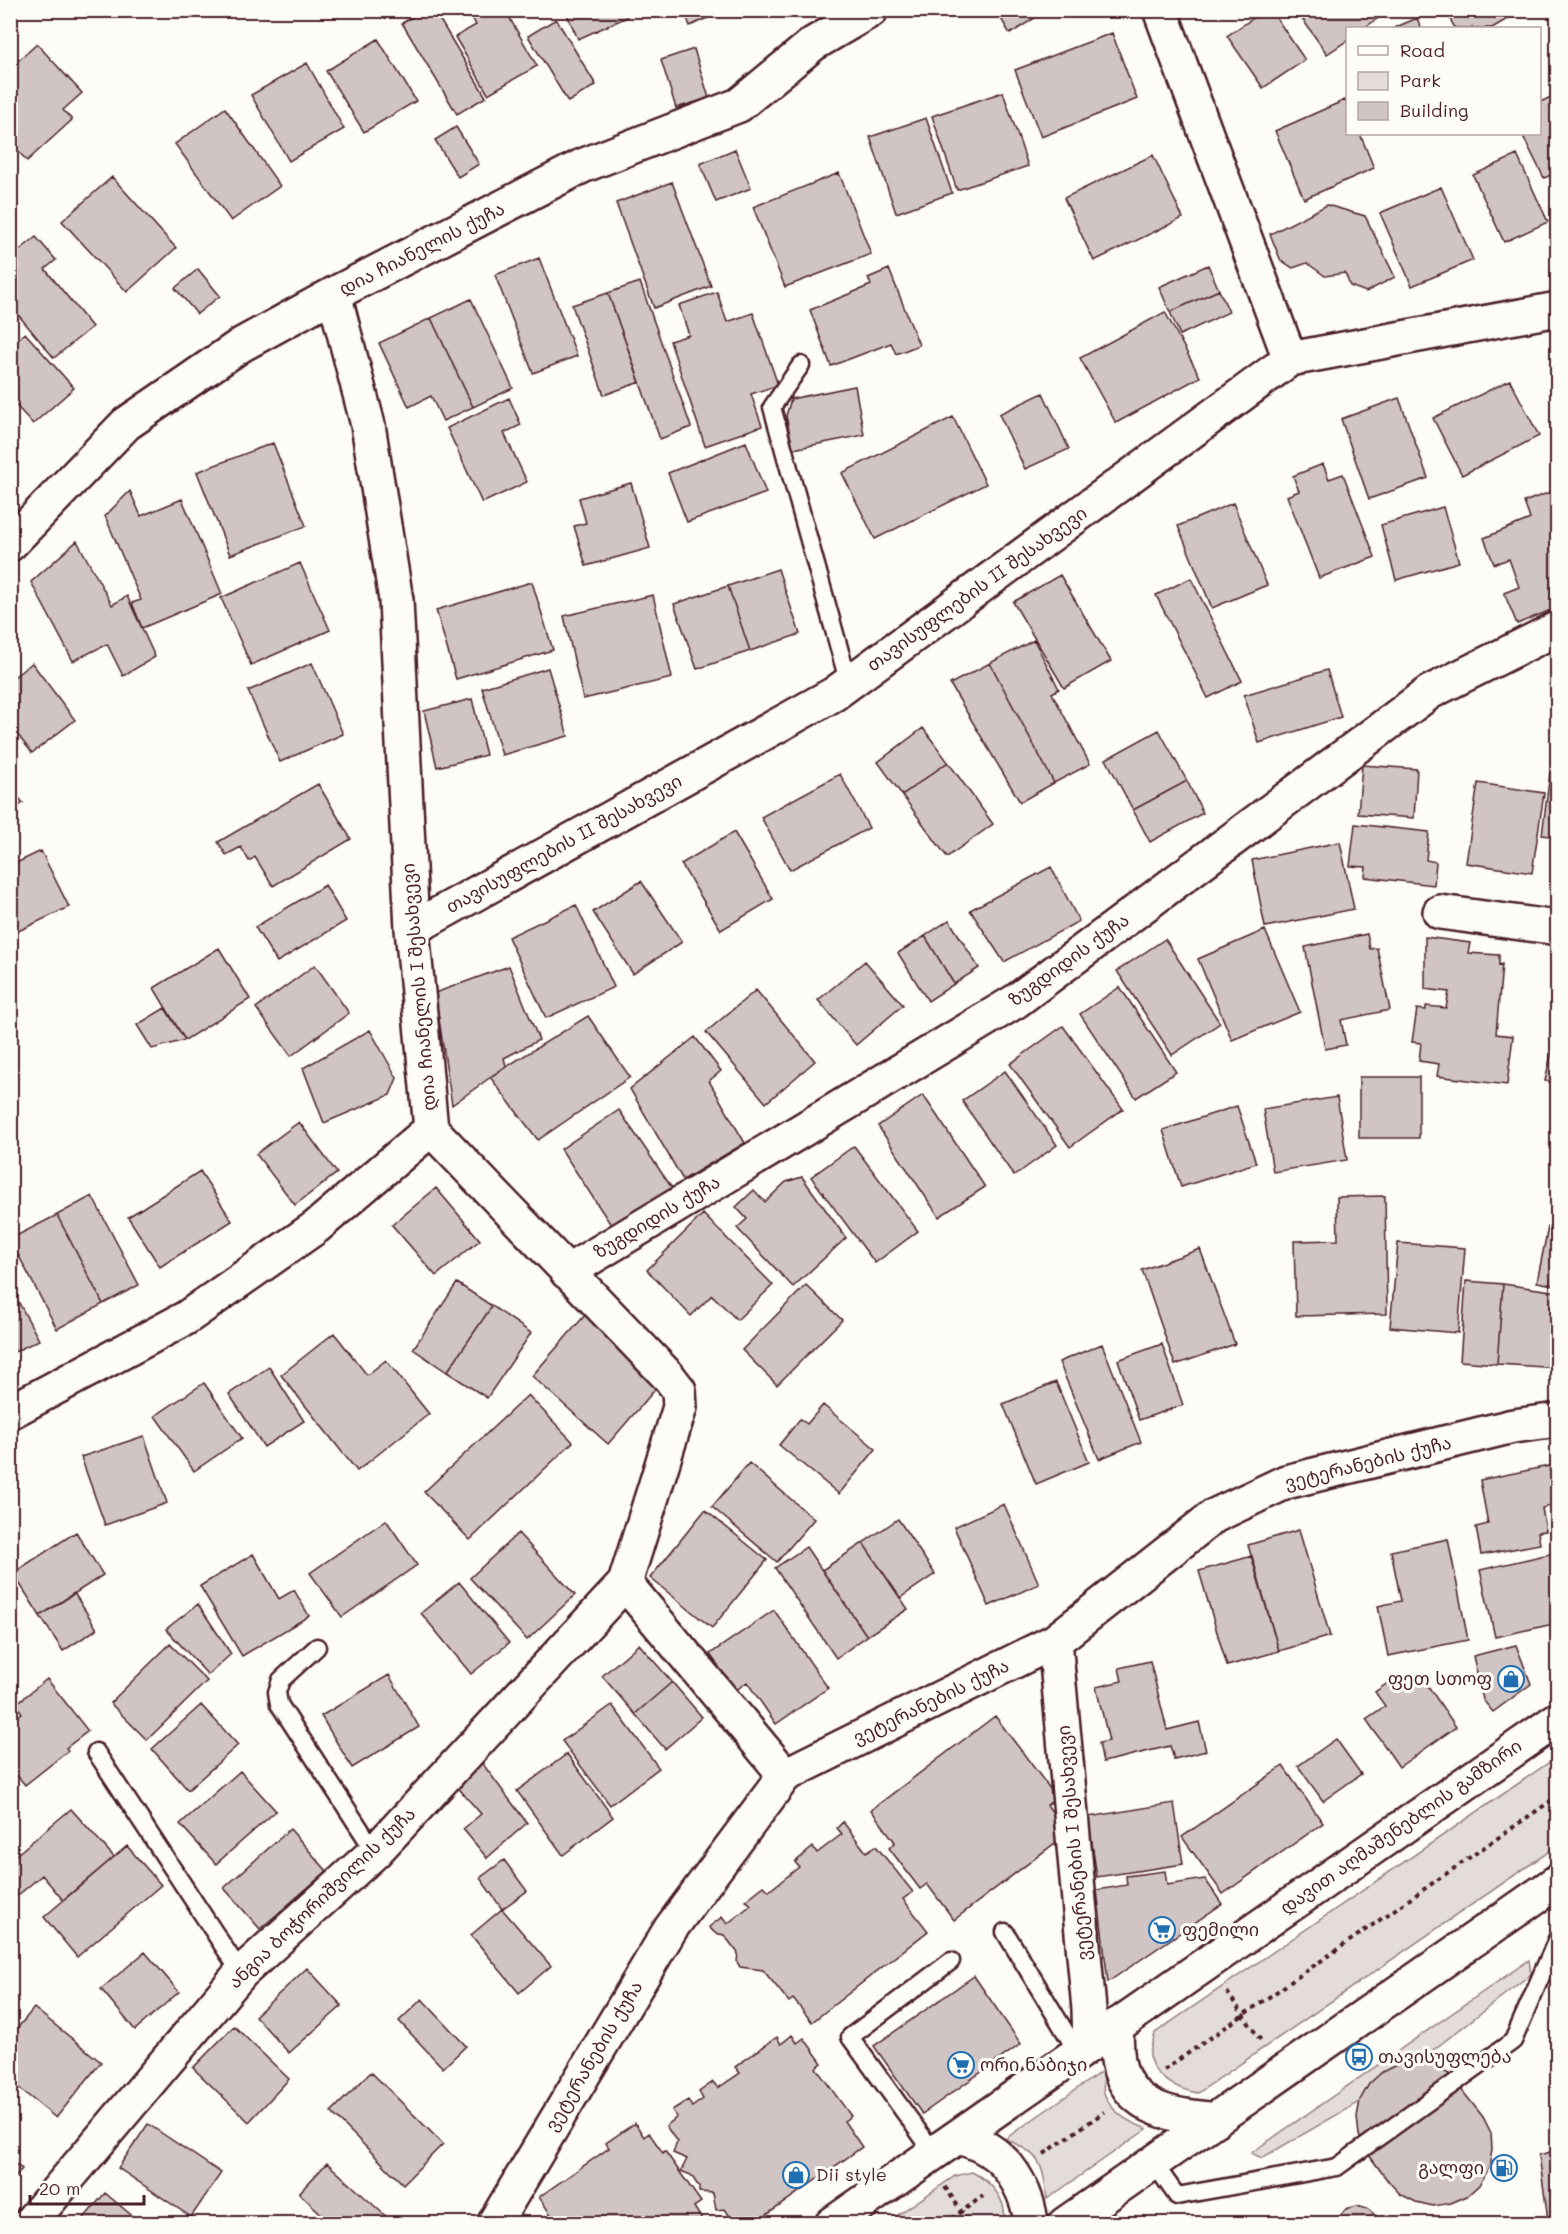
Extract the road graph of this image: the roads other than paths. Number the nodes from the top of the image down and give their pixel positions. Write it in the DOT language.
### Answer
graph roads {
  1 [pos="871,10"];
  2 [pos="1160,10"];
  3 [pos="334,294"];
  4 [pos="1557,309"];
  5 [pos="1290,359"];
  6 [pos="801,365"];
  7 [pos="10,544"];
  8 [pos="1557,628"];
  9 [pos="849,684"];
  10 [pos="1440,912"];
  11 [pos="1557,928"];
  12 [pos="412,929"];
  13 [pos="431,1129"];
  14 [pos="567,1272"];
  15 [pos="10,1412"];
  16 [pos="1557,1419"];
  17 [pos="626,1583"];
  18 [pos="1055,1641"];
  19 [pos="316,1647"];
  20 [pos="1557,1719"];
  21 [pos="96,1752"];
  22 [pos="785,1775"];
  23 [pos="375,1852"];
  24 [pos="1557,1881"];
  25 [pos="1005,1932"];
  26 [pos="1557,1937"];
  27 [pos="951,1961"];
  28 [pos="241,1973"];
  29 [pos="1116,2025"];
  30 [pos="1084,2049"];
  31 [pos="1215,2120"];
  32 [pos="946,2145"];
  33 [pos="1153,2162"];
  34 [pos="1070,2222"];
  35 [pos="29,2223"];
  36 [pos="494,2223"];
  37 [pos="832,2223"];
  38 [pos="1031,2223"];
  1 -- 3 [label="street, დია ჩიანელის ქუჩა"];
  2 -- 5 [label="street"];
  3 -- 7 [label="street, დია ჩიანელის ქუჩა"];
  3 -- 12 [label="street, დია ჩიანელის I შესახვევი"];
  4 -- 5 [label="street, თავისუფლების II შესახვევი"];
  5 -- 9 [label="street, თავისუფლების II შესახვევი"];
  6 -- 9 [label="lane"];
  8 -- 14 [label="street, ზუგდიდის ქუჩა"];
  9 -- 12 [label="street, თავისუფლების II შესახვევი"];
  10 -- 11 [label="street"];
  12 -- 13 [label="street, დია ჩიანელის I შესახვევი"];
  13 -- 14 [label="street, დია ჩიანელის I შესახვევი"];
  13 -- 15 [label="street"];
  14 -- 17 [label="street, დია ჩიანელის I შესახვევი"];
  16 -- 18 [label="street, ვეტერანების ქუჩა"];
  17 -- 22 [label="street"];
  17 -- 23 [label="street, ანგია ბოჭორიშვილის ქუჩა"];
  18 -- 22 [label="street, ვეტერანების ქუჩა"];
  18 -- 30 [label="street, ვეტერანების I შესახვევი"];
  19 -- 23 [label="lane"];
  20 -- 29 [label="street, დავით აღმაშენებლის გამზირი"];
  21 -- 28 [label="lane"];
  22 -- 36 [label="street, ვეტერანების ქუჩა"];
  23 -- 28 [label="street, ანგია ბოჭორიშვილის ქუჩა"];
  24 -- 31 [label="street"];
  25 -- 30 [label="lane"];
  26 -- 33 [label="lane"];
  27 -- 32 [label="lane"];
  28 -- 35 [label="street, ანგია ბოჭორიშვილის ქუჩა"];
  29 -- 30 [label="street, დავით აღმაშენებლის გამზირი"];
  29 -- 31 [label="street"];
  30 -- 32 [label="street, დავით აღმაშენებლის გამზირი"];
  31 -- 33 [label="street"];
  32 -- 37 [label="street, დავით აღმაშენებლის გამზირი"];
  32 -- 38 [label="street"];
  33 -- 34 [label="street"];
}
